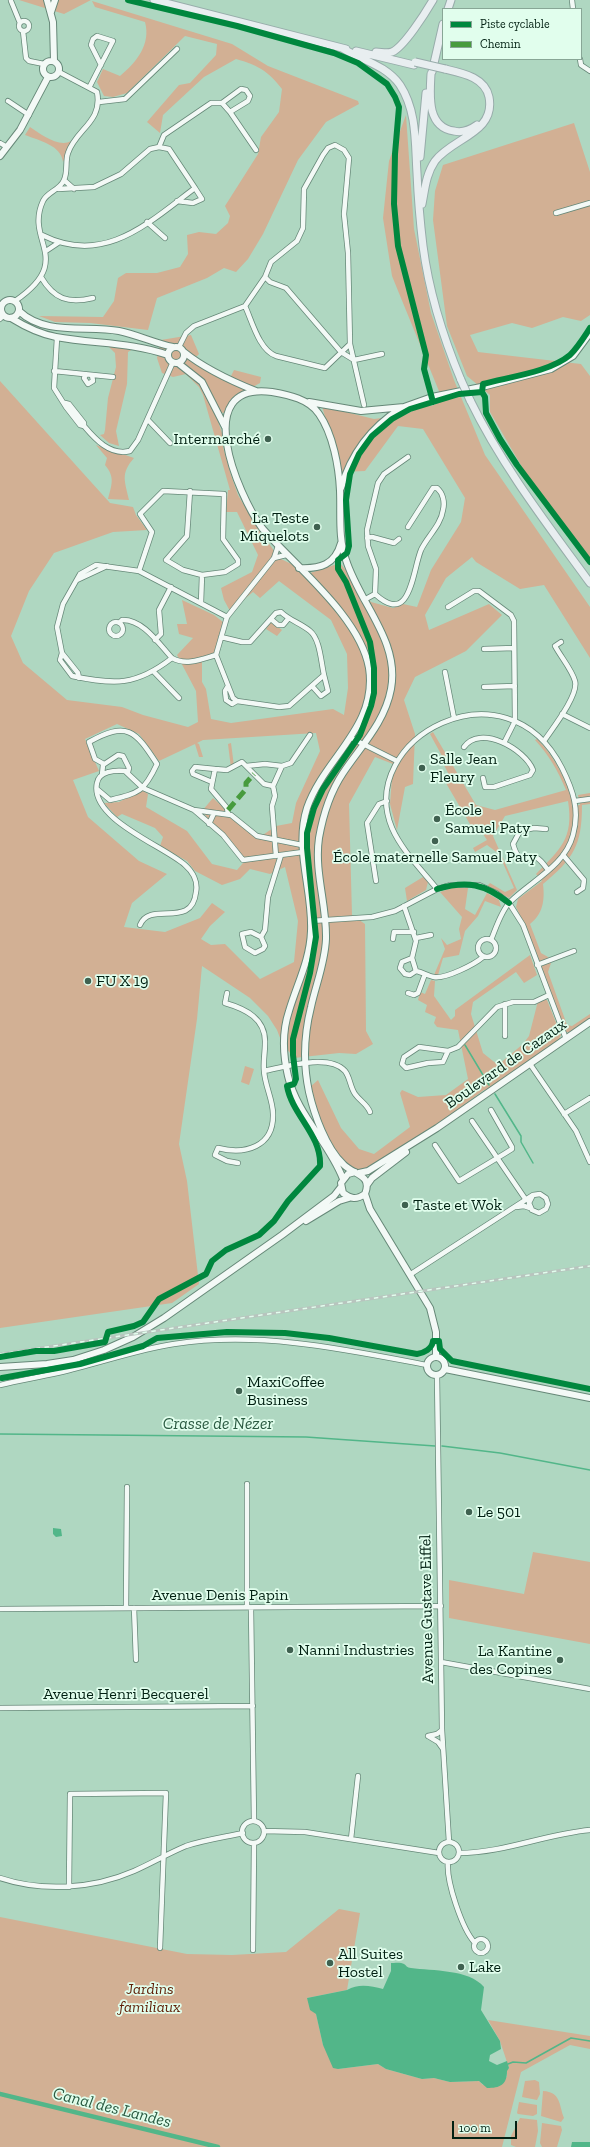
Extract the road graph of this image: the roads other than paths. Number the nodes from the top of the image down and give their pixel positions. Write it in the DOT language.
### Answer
graph roads {
  1 [pos="47,0"];
  2 [pos="55,0"];
  3 [pos="154,0"];
  4 [pos="433,0"];
  5 [pos="11,1"];
  6 [pos="51,12"];
  7 [pos="20,23"];
  8 [pos="442,28"];
  9 [pos="23,31"];
  10 [pos="321,42"];
  11 [pos="342,48"];
  12 [pos="177,49"];
  13 [pos="376,52"];
  14 [pos="580,60"];
  15 [pos="54,61"];
  16 [pos="414,63"];
  17 [pos="44,64"];
  18 [pos="101,65"];
  19 [pos="445,70"];
  20 [pos="59,72"];
  21 [pos="590,72"];
  22 [pos="431,74"];
  23 [pos="48,77"];
  24 [pos="90,86"];
  25 [pos="8,101"];
  26 [pos="99,102"];
  27 [pos="222,103"];
  28 [pos="230,112"];
  29 [pos="29,115"];
  30 [pos="0,143"];
  31 [pos="7,147"];
  32 [pos="159,147"];
  33 [pos="256,150"];
  34 [pos="0,156"];
  35 [pos="64,180"];
  36 [pos="418,187"];
  37 [pos="194,188"];
  38 [pos="58,189"];
  39 [pos="74,189"];
  40 [pos="177,201"];
  41 [pos="590,203"];
  42 [pos="556,213"];
  43 [pos="420,216"];
  44 [pos="147,222"];
  45 [pos="42,236"];
  46 [pos="165,238"];
  47 [pos="58,243"];
  48 [pos="46,251"];
  49 [pos="41,277"];
  50 [pos="265,277"];
  51 [pos="93,298"];
  52 [pos="1,302"];
  53 [pos="15,302"];
  54 [pos="245,306"];
  55 [pos="19,311"];
  56 [pos="2,318"];
  57 [pos="11,318"];
  58 [pos="590,333"];
  59 [pos="57,338"];
  60 [pos="350,344"];
  61 [pos="176,347"];
  62 [pos="184,352"];
  63 [pos="340,352"];
  64 [pos="382,354"];
  65 [pos="168,355"];
  66 [pos="354,360"];
  67 [pos="176,363"];
  68 [pos="54,371"];
  69 [pos="86,374"];
  70 [pos="92,375"];
  71 [pos="113,377"];
  72 [pos="256,391"];
  73 [pos="308,402"];
  74 [pos="364,405"];
  75 [pos="404,407"];
  76 [pos="148,420"];
  77 [pos="225,427"];
  78 [pos="170,443"];
  79 [pos="408,457"];
  80 [pos="190,491"];
  81 [pos="340,492"];
  82 [pos="408,527"];
  83 [pos="367,538"];
  84 [pos="399,539"];
  85 [pos="342,542"];
  86 [pos="278,546"];
  87 [pos="286,555"];
  88 [pos="274,558"];
  89 [pos="107,566"];
  90 [pos="299,568"];
  91 [pos="139,571"];
  92 [pos="80,574"];
  93 [pos="202,575"];
  94 [pos="84,578"];
  95 [pos="77,580"];
  96 [pos="590,583"];
  97 [pos="171,587"];
  98 [pos="375,594"];
  99 [pos="364,600"];
  100 [pos="201,603"];
  101 [pos="448,607"];
  102 [pos="227,617"];
  103 [pos="271,619"];
  104 [pos="288,619"];
  105 [pos="119,623"];
  106 [pos="221,637"];
  107 [pos="155,640"];
  108 [pos="561,642"];
  109 [pos="514,648"];
  110 [pos="484,650"];
  111 [pos="216,655"];
  112 [pos="172,658"];
  113 [pos="154,672"];
  114 [pos="445,672"];
  115 [pos="324,675"];
  116 [pos="312,686"];
  117 [pos="515,686"];
  118 [pos="484,687"];
  119 [pos="179,698"];
  120 [pos="562,714"];
  121 [pos="454,718"];
  122 [pos="515,721"];
  123 [pos="590,728"];
  124 [pos="310,735"];
  125 [pos="351,738"];
  126 [pos="544,741"];
  127 [pos="504,743"];
  128 [pos="364,745"];
  129 [pos="464,748"];
  130 [pos="397,760"];
  131 [pos="104,764"];
  132 [pos="246,766"];
  133 [pos="282,766"];
  134 [pos="213,769"];
  135 [pos="128,772"];
  136 [pos="102,775"];
  137 [pos="483,778"];
  138 [pos="212,782"];
  139 [pos="273,786"];
  140 [pos="143,788"];
  141 [pos="97,789"];
  142 [pos="590,799"];
  143 [pos="387,800"];
  144 [pos="575,801"];
  145 [pos="194,810"];
  146 [pos="214,813"];
  147 [pos="228,814"];
  148 [pos="209,824"];
  149 [pos="546,830"];
  150 [pos="274,839"];
  151 [pos="302,845"];
  152 [pos="303,852"];
  153 [pos="279,855"];
  154 [pos="563,855"];
  155 [pos="548,870"];
  156 [pos="590,878"];
  157 [pos="584,880"];
  158 [pos="376,881"];
  159 [pos="437,889"];
  160 [pos="577,892"];
  161 [pos="509,904"];
  162 [pos="404,906"];
  163 [pos="325,920"];
  164 [pos="311,921"];
  165 [pos="140,925"];
  166 [pos="414,932"];
  167 [pos="431,935"];
  168 [pos="261,937"];
  169 [pos="416,938"];
  170 [pos="393,939"];
  171 [pos="491,940"];
  172 [pos="574,951"];
  173 [pos="483,956"];
  174 [pos="412,958"];
  175 [pos="537,965"];
  176 [pos="416,971"];
  177 [pos="425,974"];
  178 [pos="227,994"];
  179 [pos="408,994"];
  180 [pos="549,995"];
  181 [pos="505,1004"];
  182 [pos="590,1022"];
  183 [pos="505,1036"];
  184 [pos="566,1039"];
  185 [pos="448,1051"];
  186 [pos="305,1062"];
  187 [pos="530,1064"];
  188 [pos="286,1067"];
  189 [pos="264,1071"];
  190 [pos="590,1098"];
  191 [pos="491,1110"];
  192 [pos="370,1112"];
  193 [pos="564,1114"];
  194 [pos="472,1121"];
  195 [pos="437,1128"];
  196 [pos="434,1145"];
  197 [pos="498,1157"];
  198 [pos="590,1162"];
  199 [pos="238,1163"];
  200 [pos="357,1173"];
  201 [pos="343,1179"];
  202 [pos="367,1185"];
  203 [pos="341,1187"];
  204 [pos="365,1194"];
  205 [pos="532,1197"];
  206 [pos="349,1198"];
  207 [pos="356,1199"];
  208 [pos="526,1200"];
  209 [pos="512,1208"];
  210 [pos="530,1208"];
  211 [pos="370,1209"];
  212 [pos="282,1235"];
  213 [pos="410,1274"];
  214 [pos="436,1357"];
  215 [pos="427,1365"];
  216 [pos="0,1367"];
  217 [pos="445,1369"];
  218 [pos="437,1376"];
  219 [pos="0,1385"];
  220 [pos="590,1398"];
  221 [pos="247,1484"];
  222 [pos="127,1487"];
  223 [pos="441,1606"];
  224 [pos="249,1607"];
  225 [pos="126,1608"];
  226 [pos="134,1608"];
  227 [pos="0,1609"];
  228 [pos="136,1660"];
  229 [pos="441,1662"];
  230 [pos="590,1689"];
  231 [pos="252,1706"];
  232 [pos="0,1708"];
  233 [pos="442,1730"];
  234 [pos="443,1750"];
  235 [pos="358,1776"];
  236 [pos="254,1821"];
  237 [pos="590,1830"];
  238 [pos="264,1831"];
  239 [pos="243,1833"];
  240 [pos="351,1839"];
  241 [pos="254,1842"];
  242 [pos="449,1842"];
  243 [pos="439,1853"];
  244 [pos="459,1853"];
  245 [pos="165,1856"];
  246 [pos="448,1862"];
  247 [pos="0,1878"];
  248 [pos="69,1887"];
  249 [pos="474,1942"];
  250 [pos="160,1948"];
  251 [pos="253,1950"];
  1 -- 6 [label="main road"];
  2 -- 6 [label="main road"];
  3 -- 10 [label="main road"];
  4 -- 13 [label="main road"];
  5 -- 7 [label="street"];
  6 -- 15 [label="main road"];
  7 -- 9 [label="street"];
  7 -- 9 [label="street"];
  8 -- 22 [label="main road"];
  9 -- 17 [label="street"];
  10 -- 11 [label="main road"];
  10 -- 13 [label="main road"];
  11 -- 16 [label="main road"];
  11 -- 36 [label="main road"];
  12 -- 26 [label="street"];
  13 -- 16 [label="main road"];
  14 -- 21 [label="street"];
  15 -- 17 [label="main road"];
  15 -- 20 [label="main road"];
  16 -- 19 [label="main road, bridge"];
  17 -- 23 [label="main road"];
  18 -- 18 [label="street"];
  18 -- 24 [label="street"];
  19 -- 22 [label="main road"];
  19 -- 43 [label="main road"];
  20 -- 23 [label="main road"];
  20 -- 24 [label="street"];
  22 -- 36 [label="main road"];
  23 -- 29 [label="main road"];
  24 -- 26 [label="street"];
  25 -- 29 [label="street"];
  26 -- 35 [label="street"];
  27 -- 28 [label="street"];
  27 -- 28 [label="street"];
  27 -- 32 [label="street"];
  28 -- 33 [label="street"];
  29 -- 31 [label="main road"];
  30 -- 31 [label="street"];
  31 -- 34 [label="main road"];
  32 -- 37 [label="street"];
  32 -- 39 [label="street"];
  35 -- 38 [label="street"];
  35 -- 39 [label="street"];
  36 -- 43 [label="main road"];
  37 -- 40 [label="street"];
  37 -- 40 [label="street"];
  38 -- 39 [label="street"];
  38 -- 45 [label="street"];
  40 -- 44 [label="street"];
  41 -- 42 [label="street"];
  43 -- 96 [label="main road, bridge"];
  44 -- 46 [label="street"];
  44 -- 47 [label="street"];
  45 -- 47 [label="street"];
  45 -- 48 [label="street"];
  47 -- 48 [label="street"];
  48 -- 49 [label="street"];
  49 -- 51 [label="street"];
  49 -- 53 [label="street"];
  50 -- 54 [label="street"];
  50 -- 60 [label="street"];
  50 -- 63 [label="street"];
  52 -- 53 [label="main road"];
  52 -- 56 [label="main road"];
  53 -- 55 [label="main road"];
  54 -- 61 [label="street"];
  54 -- 63 [label="street"];
  55 -- 57 [label="main road"];
  55 -- 61 [label="main road"];
  56 -- 57 [label="main road"];
  57 -- 59 [label="main road"];
  58 -- 75 [label="main road"];
  59 -- 65 [label="main road"];
  59 -- 68 [label="street"];
  60 -- 63 [label="street"];
  60 -- 66 [label="street"];
  61 -- 62 [label="main road"];
  61 -- 65 [label="main road"];
  62 -- 67 [label="main road"];
  62 -- 72 [label="main road"];
  63 -- 66 [label="street"];
  64 -- 66 [label="street"];
  65 -- 67 [label="main road"];
  66 -- 74 [label="street"];
  67 -- 76 [label="street"];
  67 -- 77 [label="main road"];
  68 -- 69 [label="street"];
  68 -- 76 [label="street"];
  69 -- 70 [label="street"];
  69 -- 70 [label="street"];
  70 -- 71 [label="street"];
  72 -- 73 [label="main road"];
  72 -- 77 [label="main road"];
  73 -- 75 [label="main road"];
  73 -- 81 [label="main road"];
  75 -- 81 [label="main road"];
  76 -- 78 [label="street"];
  77 -- 86 [label="main road"];
  79 -- 83 [label="street"];
  80 -- 91 [label="street"];
  80 -- 93 [label="street"];
  80 -- 93 [label="street"];
  81 -- 85 [label="main road"];
  82 -- 98 [label="street"];
  83 -- 84 [label="street"];
  83 -- 98 [label="street"];
  85 -- 90 [label="main road"];
  85 -- 99 [label="main road"];
  86 -- 87 [label="main road"];
  86 -- 88 [label="street"];
  87 -- 88 [label="street"];
  87 -- 90 [label="main road"];
  88 -- 102 [label="street"];
  89 -- 91 [label="street"];
  89 -- 92 [label="street"];
  89 -- 94 [label="street"];
  90 -- 125 [label="main road"];
  91 -- 97 [label="street"];
  92 -- 94 [label="street"];
  92 -- 95 [label="street"];
  93 -- 100 [label="street"];
  94 -- 95 [label="street"];
  95 -- 113 [label="street"];
  97 -- 100 [label="street"];
  97 -- 107 [label="street"];
  98 -- 99 [label="street"];
  99 -- 128 [label="main road"];
  100 -- 102 [label="street"];
  101 -- 109 [label="street"];
  102 -- 106 [label="street"];
  103 -- 104 [label="street"];
  103 -- 104 [label="street"];
  103 -- 106 [label="street"];
  104 -- 115 [label="street"];
  105 -- 107 [label="street"];
  106 -- 111 [label="street"];
  107 -- 112 [label="street"];
  108 -- 120 [label="street"];
  109 -- 110 [label="street"];
  109 -- 117 [label="street"];
  111 -- 112 [label="street"];
  111 -- 116 [label="street"];
  112 -- 113 [label="street"];
  113 -- 119 [label="street"];
  114 -- 121 [label="street"];
  115 -- 116 [label="street"];
  115 -- 116 [label="street"];
  117 -- 118 [label="street"];
  117 -- 122 [label="street"];
  120 -- 123 [label="street"];
  120 -- 126 [label="street"];
  121 -- 122 [label="street"];
  121 -- 130 [label="street"];
  122 -- 126 [label="street"];
  122 -- 127 [label="street"];
  124 -- 133 [label="street"];
  125 -- 128 [label="street"];
  125 -- 151 [label="main road"];
  126 -- 144 [label="street"];
  127 -- 129 [label="street"];
  127 -- 137 [label="street"];
  128 -- 130 [label="street"];
  128 -- 163 [label="main road"];
  130 -- 143 [label="street"];
  131 -- 135 [label="street"];
  131 -- 136 [label="street"];
  131 -- 140 [label="street"];
  132 -- 133 [label="street"];
  132 -- 134 [label="street"];
  132 -- 139 [label="street"];
  133 -- 139 [label="street"];
  134 -- 138 [label="street"];
  134 -- 138 [label="street"];
  135 -- 136 [label="street"];
  135 -- 140 [label="street"];
  136 -- 141 [label="street"];
  138 -- 147 [label="street"];
  139 -- 150 [label="street"];
  140 -- 141 [label="street"];
  140 -- 145 [label="street"];
  141 -- 165 [label="street"];
  142 -- 144 [label="street"];
  143 -- 158 [label="street"];
  143 -- 159 [label="street"];
  144 -- 154 [label="street"];
  145 -- 146 [label="street"];
  145 -- 148 [label="street"];
  146 -- 147 [label="street"];
  146 -- 148 [label="street"];
  147 -- 150 [label="street"];
  148 -- 153 [label="street"];
  149 -- 155 [label="street"];
  150 -- 151 [label="street"];
  150 -- 153 [label="street"];
  151 -- 152 [label="main road"];
  152 -- 153 [label="street"];
  152 -- 164 [label="main road"];
  153 -- 168 [label="street"];
  154 -- 155 [label="street"];
  154 -- 157 [label="street"];
  155 -- 161 [label="street"];
  156 -- 157 [label="street"];
  157 -- 160 [label="street"];
  159 -- 161 [label="street"];
  159 -- 162 [label="street"];
  161 -- 171 [label="street"];
  161 -- 175 [label="street"];
  162 -- 163 [label="street"];
  162 -- 166 [label="street"];
  163 -- 164 [label="street"];
  163 -- 186 [label="main road"];
  164 -- 188 [label="main road"];
  166 -- 169 [label="street"];
  166 -- 170 [label="street"];
  167 -- 169 [label="street"];
  168 -- 168 [label="street"];
  169 -- 174 [label="street"];
  171 -- 173 [label="street"];
  171 -- 173 [label="street"];
  172 -- 175 [label="street"];
  173 -- 177 [label="street"];
  174 -- 176 [label="street"];
  174 -- 176 [label="street"];
  175 -- 180 [label="street"];
  176 -- 177 [label="street"];
  177 -- 179 [label="street"];
  178 -- 189 [label="street"];
  180 -- 181 [label="street"];
  180 -- 184 [label="street"];
  181 -- 183 [label="street"];
  181 -- 185 [label="street"];
  182 -- 184 [label="main road, Boulevard de Cazaux"];
  184 -- 187 [label="main road, Boulevard de Cazaux"];
  185 -- 185 [label="street"];
  186 -- 188 [label="street"];
  186 -- 192 [label="street"];
  186 -- 200 [label="main road"];
  187 -- 193 [label="street"];
  187 -- 195 [label="main road, Boulevard de Cazaux"];
  188 -- 189 [label="street"];
  188 -- 201 [label="main road"];
  189 -- 199 [label="street"];
  190 -- 193 [label="street"];
  191 -- 197 [label="street"];
  193 -- 198 [label="street"];
  194 -- 197 [label="street"];
  195 -- 200 [label="main road, Boulevard de Cazaux"];
  195 -- 202 [label="main road, Boulevard de Cazaux"];
  196 -- 197 [label="street"];
  197 -- 208 [label="street"];
  200 -- 201 [label="main road"];
  200 -- 202 [label="main road"];
  201 -- 203 [label="main road"];
  202 -- 204 [label="main road"];
  203 -- 206 [label="main road"];
  203 -- 212 [label="main road"];
  204 -- 207 [label="main road"];
  204 -- 211 [label="main road"];
  205 -- 208 [label="street"];
  205 -- 210 [label="street"];
  205 -- 210 [label="street"];
  206 -- 207 [label="main road"];
  206 -- 212 [label="main road"];
  207 -- 211 [label="main road"];
  208 -- 209 [label="street"];
  209 -- 210 [label="street"];
  209 -- 213 [label="street"];
  211 -- 213 [label="main road"];
  212 -- 216 [label="main road"];
  213 -- 214 [label="main road"];
  214 -- 215 [label="main road"];
  214 -- 217 [label="main road"];
  215 -- 218 [label="main road"];
  215 -- 219 [label="street"];
  217 -- 218 [label="main road"];
  217 -- 220 [label="main road"];
  218 -- 223 [label="street, Avenue Gustave Eiffel"];
  221 -- 224 [label="street"];
  222 -- 225 [label="street"];
  223 -- 224 [label="street, Avenue Denis Papin"];
  223 -- 229 [label="street, Avenue Gustave Eiffel"];
  224 -- 226 [label="street, Avenue Denis Papin"];
  224 -- 231 [label="street"];
  225 -- 226 [label="street, Avenue Denis Papin"];
  225 -- 227 [label="street, Avenue Denis Papin"];
  226 -- 228 [label="street"];
  229 -- 230 [label="street"];
  229 -- 233 [label="street, Avenue Gustave Eiffel"];
  231 -- 232 [label="street, Avenue Henri Becquerel"];
  231 -- 236 [label="street"];
  233 -- 234 [label="street, Avenue Gustave Eiffel"];
  233 -- 234 [label="street"];
  234 -- 242 [label="street, Avenue Gustave Eiffel"];
  235 -- 240 [label="street"];
  236 -- 238 [label="street"];
  236 -- 239 [label="street"];
  237 -- 244 [label="street"];
  238 -- 240 [label="street"];
  238 -- 241 [label="street"];
  239 -- 241 [label="street"];
  239 -- 245 [label="street"];
  240 -- 243 [label="street"];
  241 -- 251 [label="street"];
  242 -- 243 [label="street"];
  242 -- 244 [label="street"];
  243 -- 246 [label="street"];
  244 -- 246 [label="street"];
  245 -- 248 [label="street"];
  245 -- 248 [label="street"];
  245 -- 250 [label="street"];
  246 -- 249 [label="street"];
  247 -- 248 [label="street"];
}
